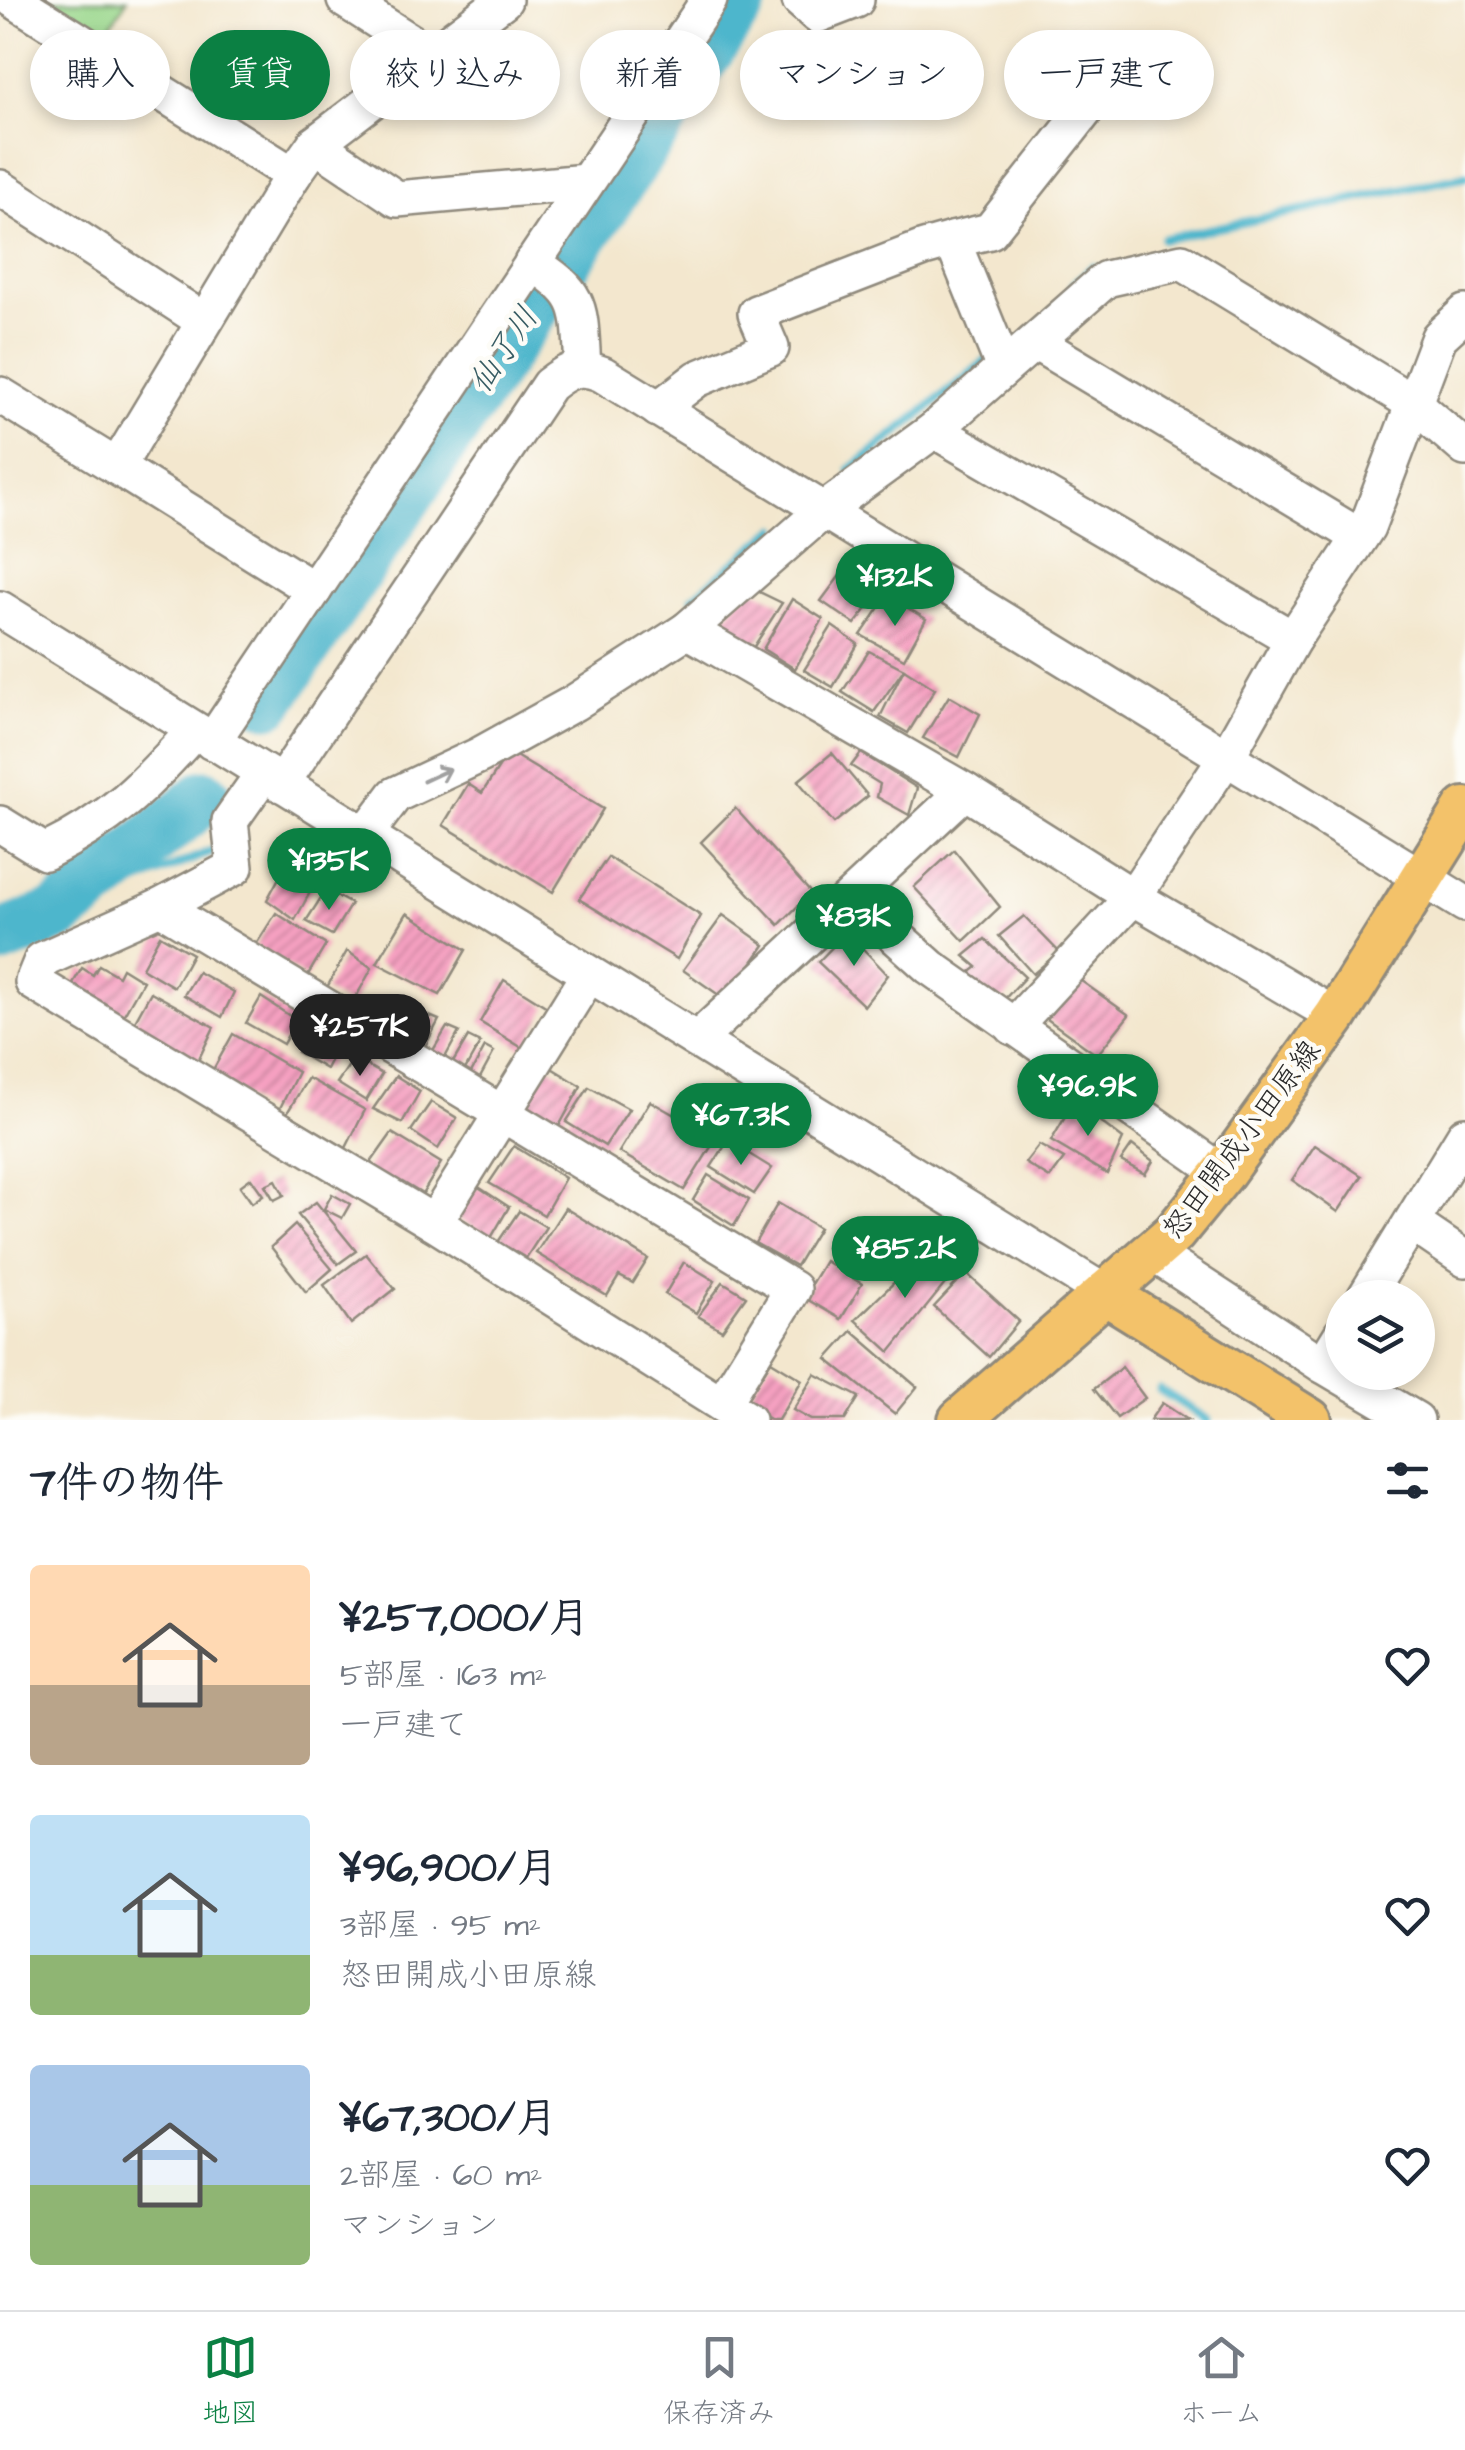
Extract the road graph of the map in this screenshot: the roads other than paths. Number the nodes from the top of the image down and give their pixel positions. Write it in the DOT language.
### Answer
graph roads {
  1 [pos="11,0"];
  2 [pos="345,0"];
  3 [pos="504,0"];
  4 [pos="709,0"];
  5 [pos="800,0"];
  6 [pos="856,0"];
  7 [pos="0,13"];
  8 [pos="391,30"];
  9 [pos="465,30"];
  10 [pos="350,117"];
  11 [pos="1078,120"];
  12 [pos="315,144"];
  13 [pos="293,175"];
  14 [pos="586,182"];
  15 [pos="0,188"];
  16 [pos="952,240"];
  17 [pos="545,272"];
  18 [pos="1465,314"];
  19 [pos="204,320"];
  20 [pos="1035,342"];
  21 [pos="583,367"];
  22 [pos="1003,367"];
  23 [pos="0,394"];
  24 [pos="1413,403"];
  25 [pos="658,408"];
  26 [pos="934,430"];
  27 [pos="1465,448"];
  28 [pos="116,467"];
  29 [pos="823,511"];
  30 [pos="1360,537"];
  31 [pos="314,590"];
  32 [pos="0,609"];
  33 [pos="687,630"];
  34 [pos="1294,639"];
  35 [pos="203,737"];
  36 [pos="1227,756"];
  37 [pos="272,779"];
  38 [pos="964,791"];
  39 [pos="1465,809"];
  40 [pos="0,824"];
  41 [pos="364,836"];
  42 [pos="1422,876"];
  43 [pos="852,896"];
  44 [pos="1133,897"];
  45 [pos="1465,904"];
  46 [pos="160,906"];
  47 [pos="588,974"];
  48 [pos="1336,1016"];
  49 [pos="1013,1027"];
  50 [pos="697,1040"];
  51 [pos="502,1113"];
  52 [pos="1465,1135"];
  53 [pos="1222,1173"];
  54 [pos="434,1223"];
  55 [pos="1412,1223"];
  56 [pos="1154,1254"];
  57 [pos="1465,1259"];
  58 [pos="1377,1280"];
  59 [pos="1105,1294"];
  60 [pos="1324,1365"];
  61 [pos="735,1412"];
  62 [pos="960,1420"];
  63 [pos="1310,1420"];
  64 [pos="1416,1420"];
  1 -- 7 [label="street"];
  1 -- 13 [label="street"];
  2 -- 8 [label="street"];
  3 -- 9 [label="street"];
  4 -- 14 [label="street"];
  5 -- 6 [label="street"];
  10 -- 12 [label="street"];
  11 -- 16 [label="street"];
  12 -- 13 [label="street"];
  12 -- 14 [label="street"];
  13 -- 19 [label="street"];
  14 -- 17 [label="street"];
  15 -- 19 [label="street"];
  16 -- 22 [label="street"];
  16 -- 25 [label="street"];
  17 -- 21 [label="street"];
  17 -- 31 [label="street"];
  18 -- 24 [label="street"];
  19 -- 28 [label="street"];
  20 -- 22 [label="street"];
  20 -- 24 [label="street"];
  20 -- 30 [label="street"];
  21 -- 25 [label="street"];
  21 -- 37 [label="street"];
  22 -- 26 [label="street"];
  23 -- 28 [label="street"];
  24 -- 27 [label="street"];
  24 -- 30 [label="street"];
  25 -- 29 [label="street"];
  26 -- 29 [label="street"];
  26 -- 34 [label="street"];
  28 -- 31 [label="street"];
  29 -- 33 [label="street"];
  29 -- 36 [label="street"];
  30 -- 34 [label="street"];
  31 -- 35 [label="street"];
  32 -- 35 [label="street"];
  33 -- 38 [label="street"];
  41 -- 33 [label="street, one-way"];
  34 -- 36 [label="street"];
  35 -- 37 [label="street"];
  35 -- 40 [label="street"];
  36 -- 42 [label="street"];
  36 -- 44 [label="street"];
  37 -- 41 [label="street"];
  37 -- 46 [label="street"];
  38 -- 43 [label="street"];
  38 -- 44 [label="street"];
  39 -- 42 [label="main road, 怒田開成小田原線"];
  41 -- 47 [label="street"];
  42 -- 45 [label="street"];
  42 -- 48 [label="main road, 怒田開成小田原線"];
  43 -- 49 [label="street"];
  43 -- 50 [label="street"];
  44 -- 48 [label="street"];
  44 -- 49 [label="street"];
  46 -- 51 [label="street"];
  46 -- 54 [label="street"];
  47 -- 50 [label="street"];
  47 -- 51 [label="street"];
  48 -- 53 [label="main road, 怒田開成小田原線"];
  49 -- 53 [label="street"];
  50 -- 59 [label="street"];
  51 -- 54 [label="street"];
  51 -- 61 [label="street"];
  52 -- 55 [label="street"];
  53 -- 56 [label="main road, 怒田開成小田原線"];
  54 -- 61 [label="street"];
  55 -- 57 [label="street"];
  55 -- 58 [label="street"];
  56 -- 59 [label="main road, 怒田開成小田原線"];
  56 -- 60 [label="street"];
  59 -- 62 [label="main road, 怒田開成小田原線"];
  59 -- 63 [label="main road"];
  60 -- 64 [label="street"];
}
